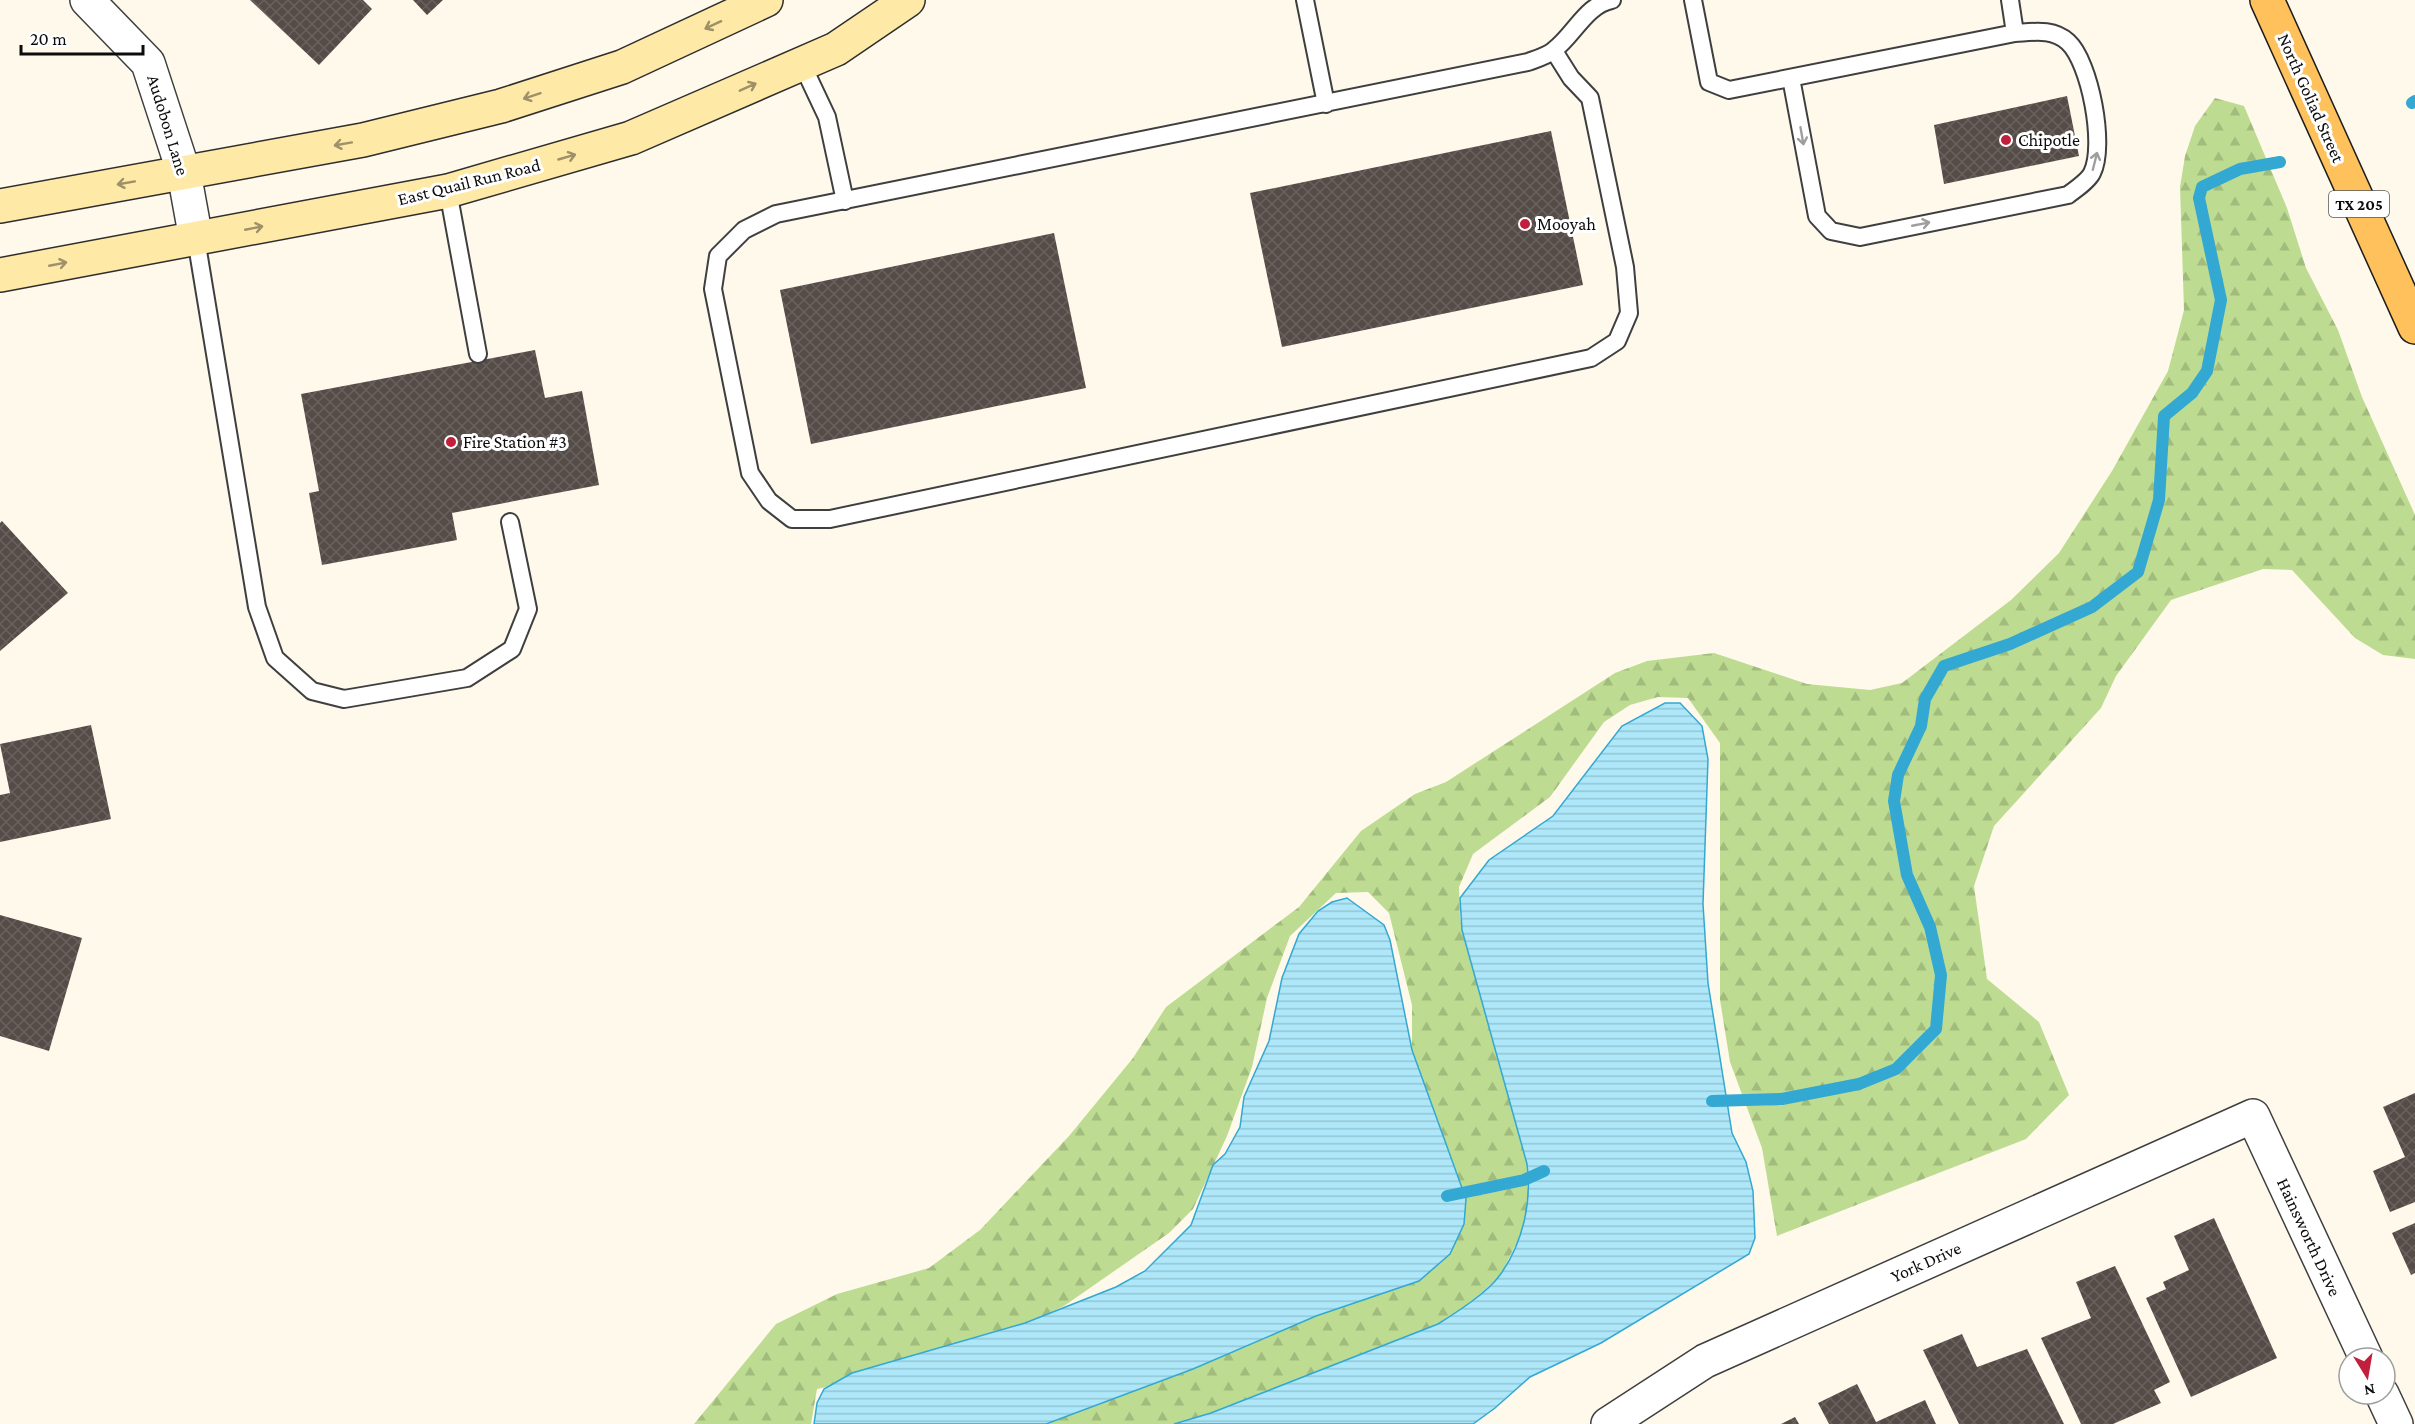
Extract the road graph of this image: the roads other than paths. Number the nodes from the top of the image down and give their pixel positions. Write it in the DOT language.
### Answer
graph roads {
  1 [pos="89,0"];
  2 [pos="766,0"];
  3 [pos="908,0"];
  4 [pos="1305,0"];
  5 [pos="1612,0"];
  6 [pos="1693,0"];
  7 [pos="2010,0"];
  8 [pos="2266,0"];
  9 [pos="2015,33"];
  10 [pos="1554,51"];
  11 [pos="802,64"];
  12 [pos="1791,78"];
  13 [pos="1326,104"];
  14 [pos="184,173"];
  15 [pos="448,191"];
  16 [pos="845,201"];
  17 [pos="0,206"];
  18 [pos="196,239"];
  19 [pos="0,275"];
  20 [pos="2415,327"];
  21 [pos="478,354"];
  22 [pos="510,522"];
  23 [pos="2253,1116"];
  24 [pos="2360,1346"];
  25 [pos="2388,1406"];
  26 [pos="1608,1424"];
  27 [pos="2396,1424"];
  1 -- 14 [label="street, Audobon Lane"];
  2 -- 14 [label="street, one-way"];
  3 -- 11 [label="street, East Quail Run Road"];
  4 -- 13 [label="lane"];
  5 -- 10 [label="lane"];
  6 -- 12 [label="lane"];
  7 -- 9 [label="lane"];
  8 -- 20 [label="main road, North Goliad Street / TX 205"];
  9 -- 12 [label="lane"];
  12 -- 9 [label="lane, one-way"];
  10 -- 13 [label="lane"];
  10 -- 16 [label="lane"];
  15 -- 11 [label="street, East Quail Run Road, one-way"];
  11 -- 16 [label="lane"];
  13 -- 16 [label="lane"];
  14 -- 17 [label="street, one-way"];
  14 -- 18 [label="street, Audobon Lane"];
  18 -- 15 [label="street, East Quail Run Road, one-way"];
  15 -- 21 [label="lane"];
  19 -- 18 [label="street, East Quail Run Road, one-way"];
  18 -- 22 [label="lane"];
  23 -- 24 [label="street, Hainsworth Drive"];
  23 -- 26 [label="street, York Drive"];
  25 -- 27 [label="street"];
}
